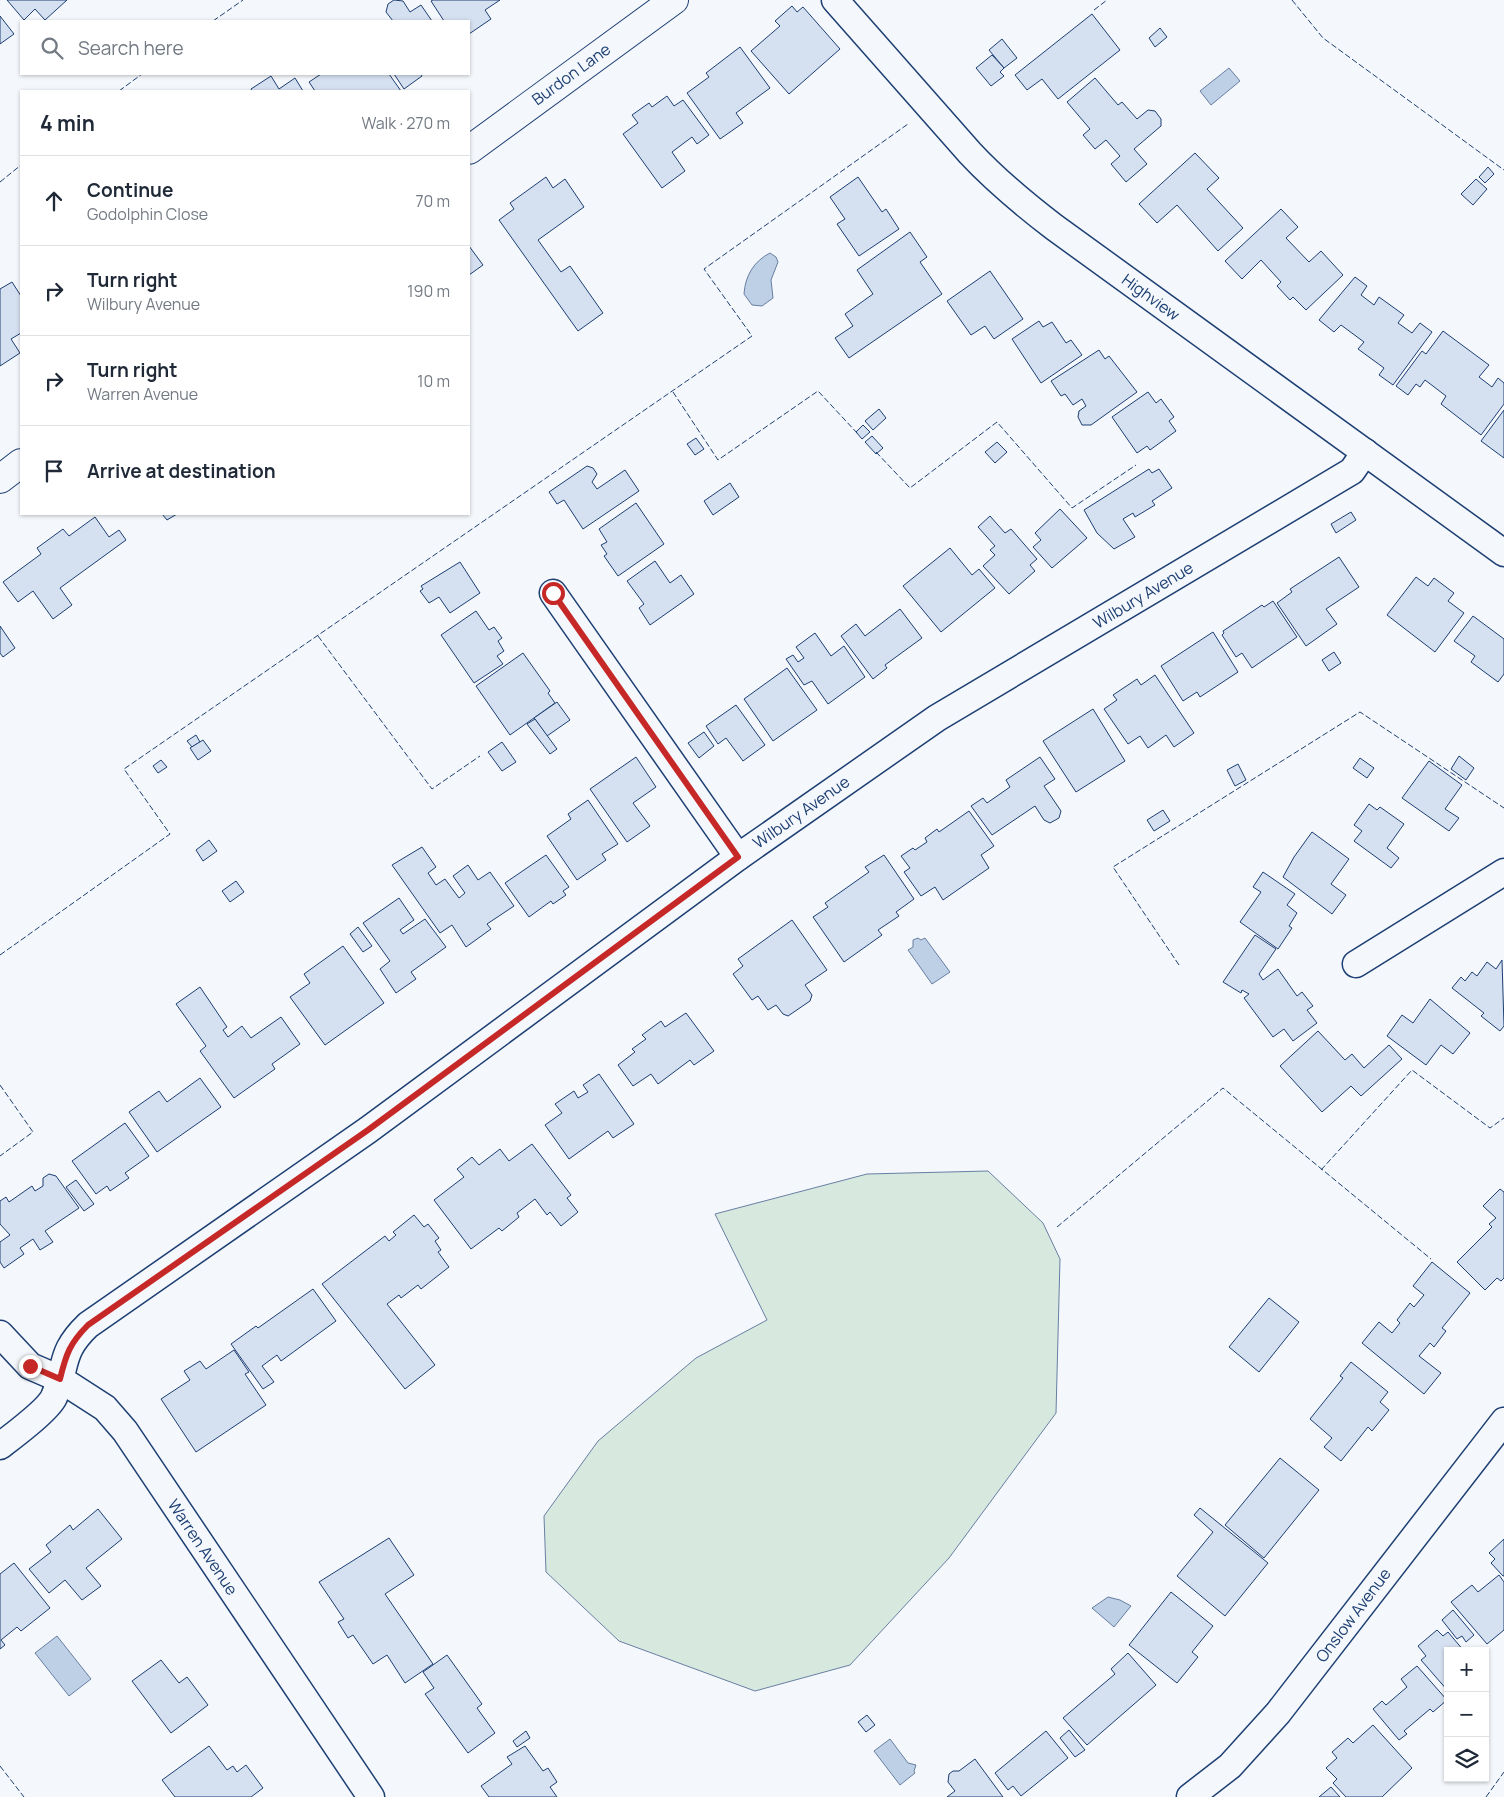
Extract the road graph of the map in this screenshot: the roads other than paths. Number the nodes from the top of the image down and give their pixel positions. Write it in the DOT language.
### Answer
graph roads {
  1 [pos="674,0"];
  2 [pos="835,0"];
  3 [pos="470,149"];
  4 [pos="1365,452"];
  5 [pos="20,464"];
  6 [pos="0,479"];
  7 [pos="1504,553"];
  8 [pos="553,593"];
  9 [pos="738,857"];
  10 [pos="1504,872"];
  11 [pos="1356,964"];
  12 [pos="0,1334"];
  13 [pos="60,1379"];
  14 [pos="1504,1421"];
  15 [pos="0,1446"];
  16 [pos="371,1797"];
  17 [pos="1190,1797"];
  1 -- 3 [label="street, Burdon Lane"];
  2 -- 4 [label="street, Highview"];
  4 -- 7 [label="street, Highview"];
  4 -- 9 [label="street, Wilbury Avenue"];
  5 -- 6 [label="street"];
  8 -- 9 [label="street"];
  9 -- 13 [label="street, Wilbury Avenue"];
  10 -- 11 [label="street"];
  12 -- 13 [label="street, Warren Avenue"];
  13 -- 15 [label="street, Wilbury Avenue"];
  13 -- 16 [label="street, Warren Avenue"];
  14 -- 17 [label="street, Onslow Avenue"];
}
